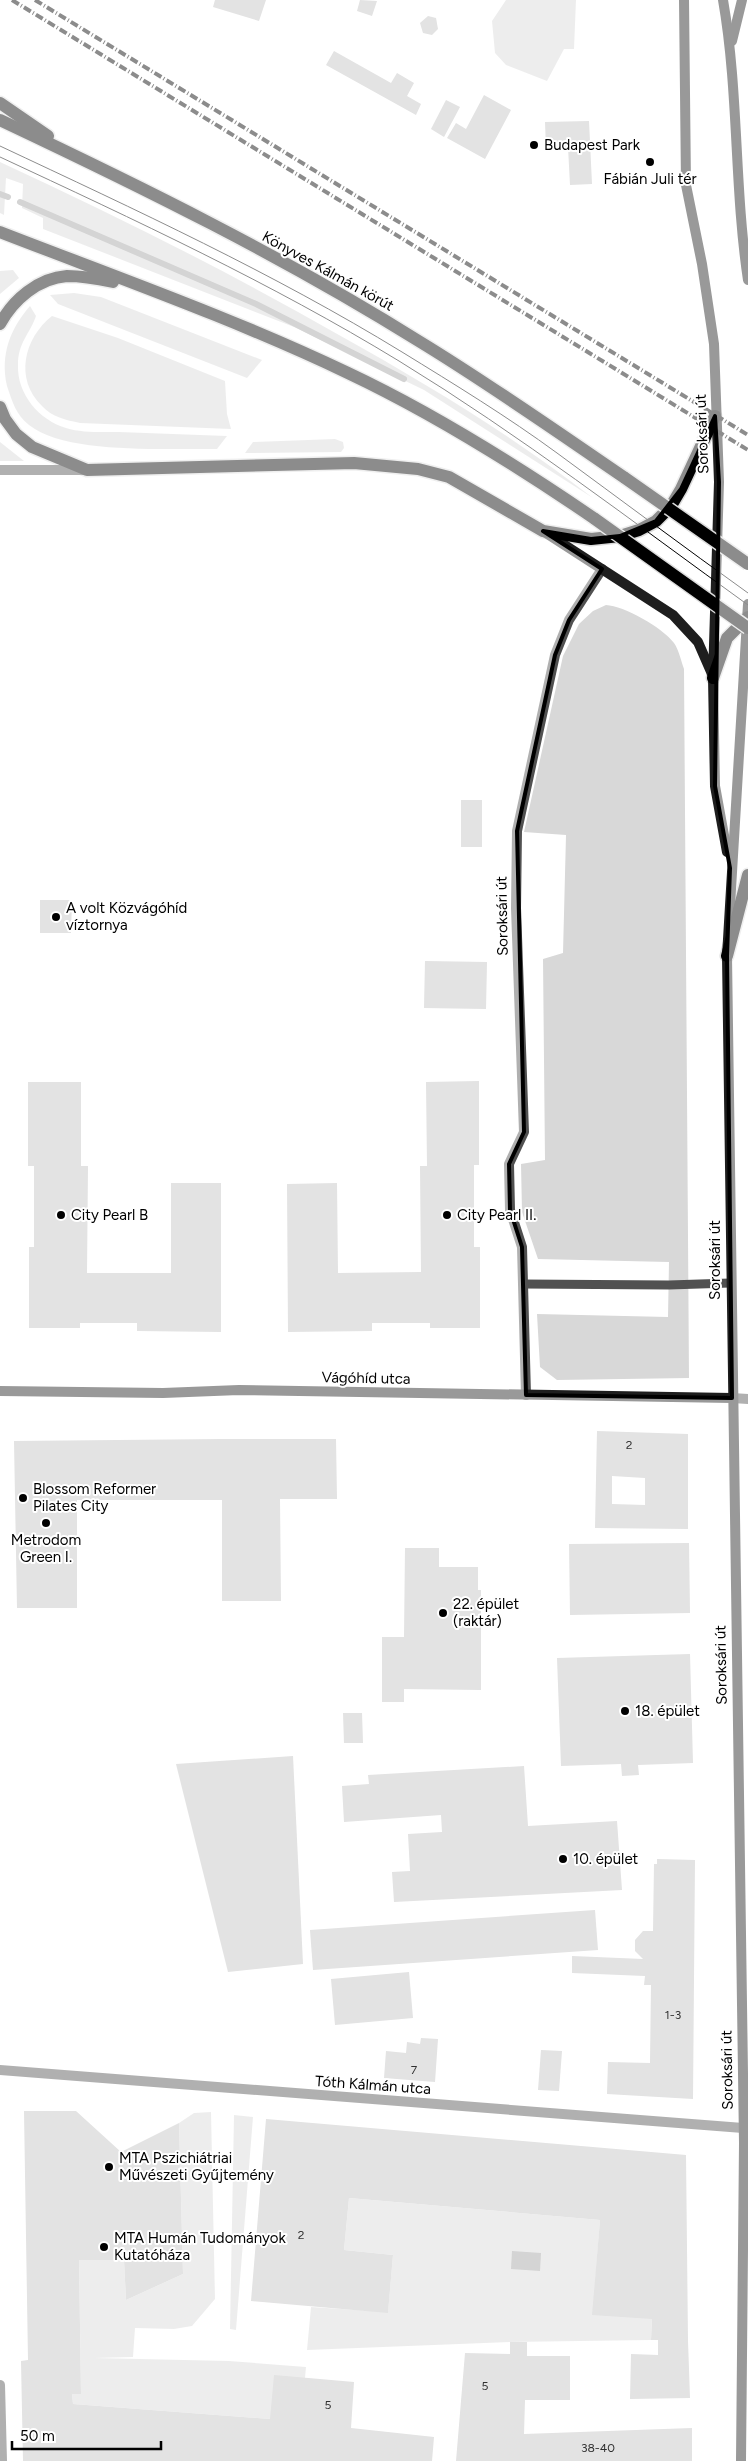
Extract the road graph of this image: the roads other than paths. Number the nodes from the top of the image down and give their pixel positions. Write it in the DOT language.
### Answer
graph roads {
  1 [pos="684,0"];
  2 [pos="723,0"];
  3 [pos="742,0"];
  4 [pos="731,47"];
  5 [pos="0,103"];
  6 [pos="0,120"];
  7 [pos="82,158"];
  8 [pos="0,232"];
  9 [pos="748,280"];
  10 [pos="138,286"];
  11 [pos="0,324"];
  12 [pos="0,407"];
  13 [pos="715,416"];
  14 [pos="0,470"];
  15 [pos="87,470"];
  16 [pos="543,531"];
  17 [pos="748,564"];
  18 [pos="602,569"];
  19 [pos="748,604"];
  20 [pos="747,621"];
  21 [pos="713,678"];
  22 [pos="730,868"];
  23 [pos="748,875"];
  24 [pos="727,956"];
  25 [pos="730,1283"];
  26 [pos="523,1284"];
  27 [pos="0,1391"];
  28 [pos="526,1395"];
  29 [pos="732,1398"];
  30 [pos="748,1399"];
  31 [pos="0,2070"];
  32 [pos="745,2100"];
  33 [pos="743,2128"];
  34 [pos="746,2178"];
  35 [pos="0,2385"];
  36 [pos="2,2461"];
  37 [pos="741,2461"];
  1 -- 13 [label="main road, Soroksári út"];
  2 -- 4 [label="main road"];
  3 -- 4 [label="main road"];
  4 -- 9 [label="main road"];
  5 -- 7 [label="main road"];
  6 -- 7 [label="main road, Könyves Kálmán körút"];
  7 -- 17 [label="main road, Könyves Kálmán körút, bridge"];
  8 -- 10 [label="main road"];
  10 -- 11 [label="main road"];
  10 -- 20 [label="main road, bridge"];
  12 -- 15 [label="main road"];
  13 -- 16 [label="main road"];
  13 -- 21 [label="main road, Soroksári út"];
  14 -- 15 [label="street"];
  15 -- 16 [label="main road"];
  16 -- 18 [label="main road"];
  18 -- 21 [label="main road"];
  18 -- 26 [label="street, Soroksári út"];
  19 -- 20 [label="main road, Soroksári út"];
  20 -- 21 [label="main road"];
  20 -- 22 [label="main road, Soroksári út"];
  21 -- 22 [label="main road, Soroksári út"];
  22 -- 24 [label="main road, Soroksári út"];
  23 -- 24 [label="main road"];
  24 -- 25 [label="main road, Soroksári út"];
  25 -- 26 [label="lane"];
  25 -- 29 [label="main road, Soroksári út"];
  26 -- 28 [label="street, Soroksári út"];
  27 -- 28 [label="main road, Vágóhíd utca"];
  28 -- 29 [label="main road, Vágóhíd utca"];
  29 -- 30 [label="street"];
  29 -- 32 [label="main road, Soroksári út"];
  31 -- 33 [label="street, Tóth Kálmán utca"];
  32 -- 33 [label="main road, Soroksári út"];
  33 -- 34 [label="main road, Soroksári út"];
  34 -- 37 [label="main road, Soroksári út"];
  35 -- 36 [label="street"];
}
